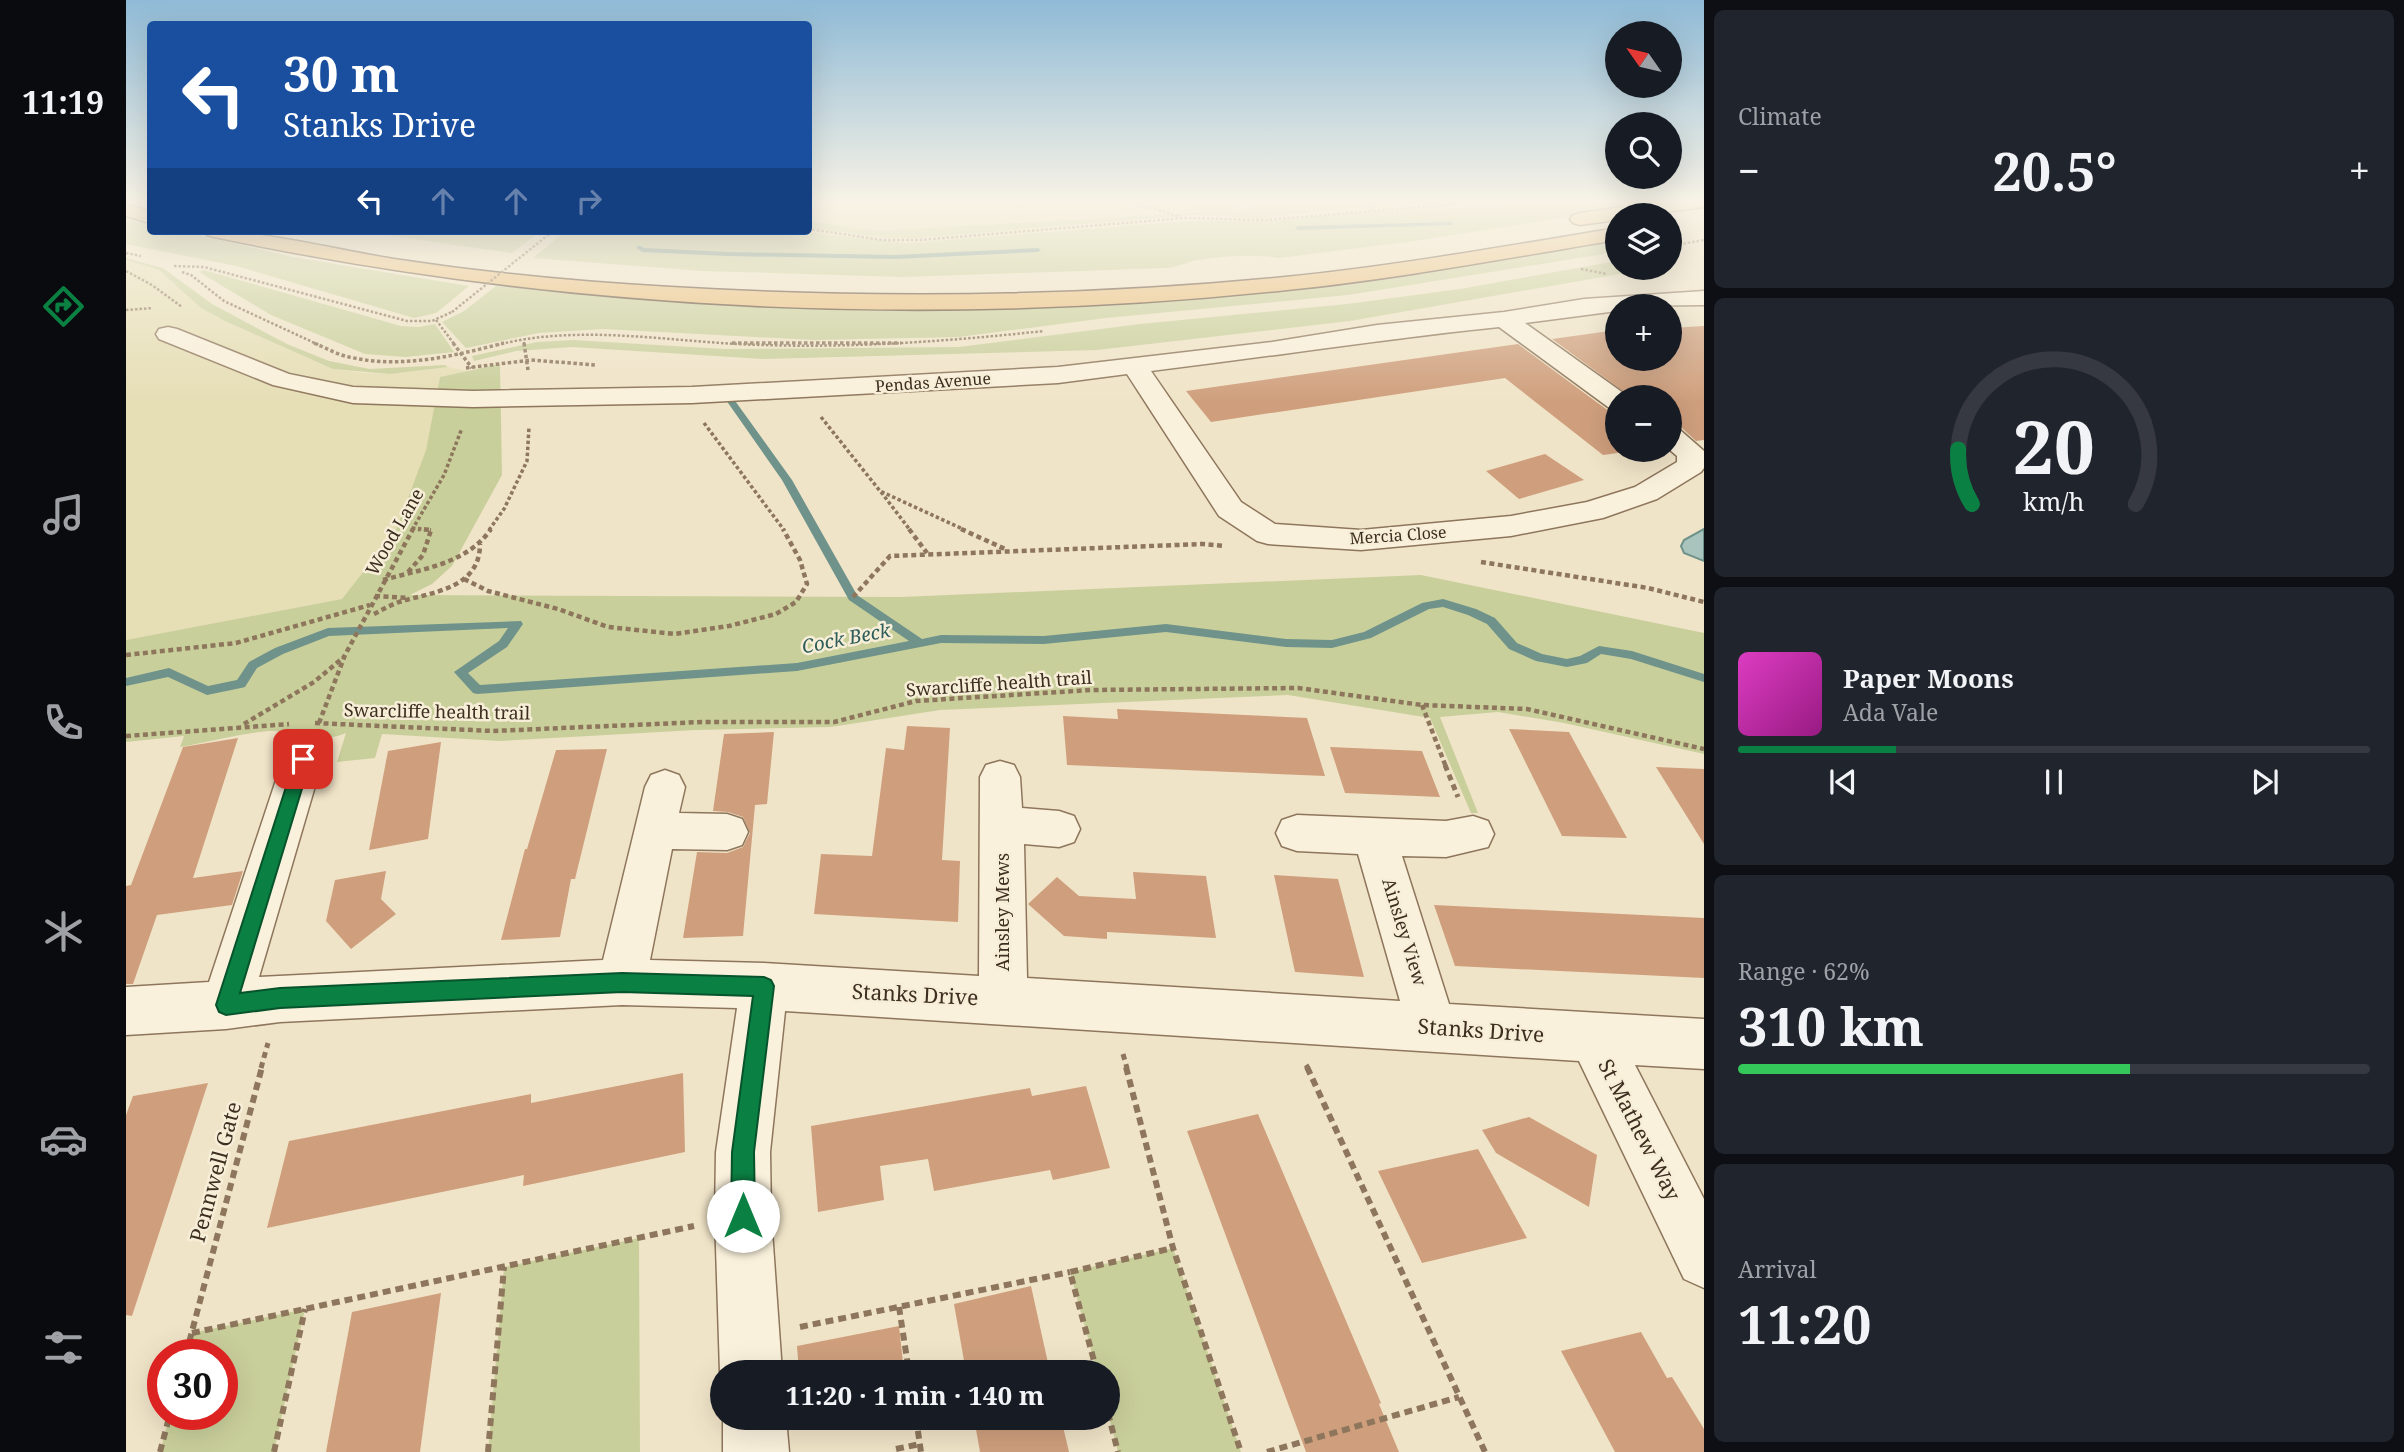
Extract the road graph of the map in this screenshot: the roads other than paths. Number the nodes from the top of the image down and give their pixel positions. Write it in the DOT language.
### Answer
graph roads {
  1 [pos="400,267"];
  2 [pos="576,267"];
  3 [pos="1251,267"];
  4 [pos="1408,267"];
  5 [pos="1704,298"];
  6 [pos="1504,319"];
  7 [pos="168,334"];
  8 [pos="1135,367"];
  9 [pos="1605,392"];
  10 [pos="1682,446"];
  11 [pos="309,732"];
  12 [pos="1000,777"];
  13 [pos="664,788"];
  14 [pos="1002,824"];
  15 [pos="1059,829"];
  16 [pos="654,831"];
  17 [pos="727,832"];
  18 [pos="1297,833"];
  19 [pos="1473,834"];
  20 [pos="1375,837"];
  21 [pos="622,982"];
  22 [pos="764,986"];
  23 [pos="1003,1001"];
  24 [pos="226,1005"];
  25 [pos="126,1011"];
  26 [pos="1432,1027"];
  27 [pos="1594,1038"];
  28 [pos="1704,1044"];
  29 [pos="1704,1259"];
  30 [pos="750,1355"];
  31 [pos="754,1430"];
  32 [pos="755,1452"];
  1 -- 4 [label="highway"];
  2 -- 3 [label="highway"];
  5 -- 6 [label="street, Pendas Avenue"];
  6 -- 8 [label="street, Pendas Avenue"];
  6 -- 9 [label="street"];
  7 -- 8 [label="street, Pendas Avenue"];
  8 -- 10 [label="street, Mercia Close"];
  11 -- 24 [label="street"];
  12 -- 14 [label="street, Ainsley Mews"];
  13 -- 16 [label="street"];
  14 -- 15 [label="street"];
  14 -- 23 [label="street, Ainsley Mews"];
  16 -- 17 [label="street"];
  16 -- 21 [label="street"];
  18 -- 20 [label="street"];
  19 -- 20 [label="street"];
  20 -- 26 [label="street, Ainsley View"];
  21 -- 22 [label="street, Stanks Drive"];
  21 -- 24 [label="street, Stanks Drive"];
  22 -- 23 [label="street, Stanks Drive"];
  22 -- 30 [label="street"];
  23 -- 26 [label="street, Stanks Drive"];
  24 -- 25 [label="street, Stanks Drive"];
  26 -- 27 [label="street, Stanks Drive"];
  27 -- 28 [label="street, Stanks Drive"];
  27 -- 29 [label="street, St Mathew Way"];
  31 -- 32 [label="street"];
}
